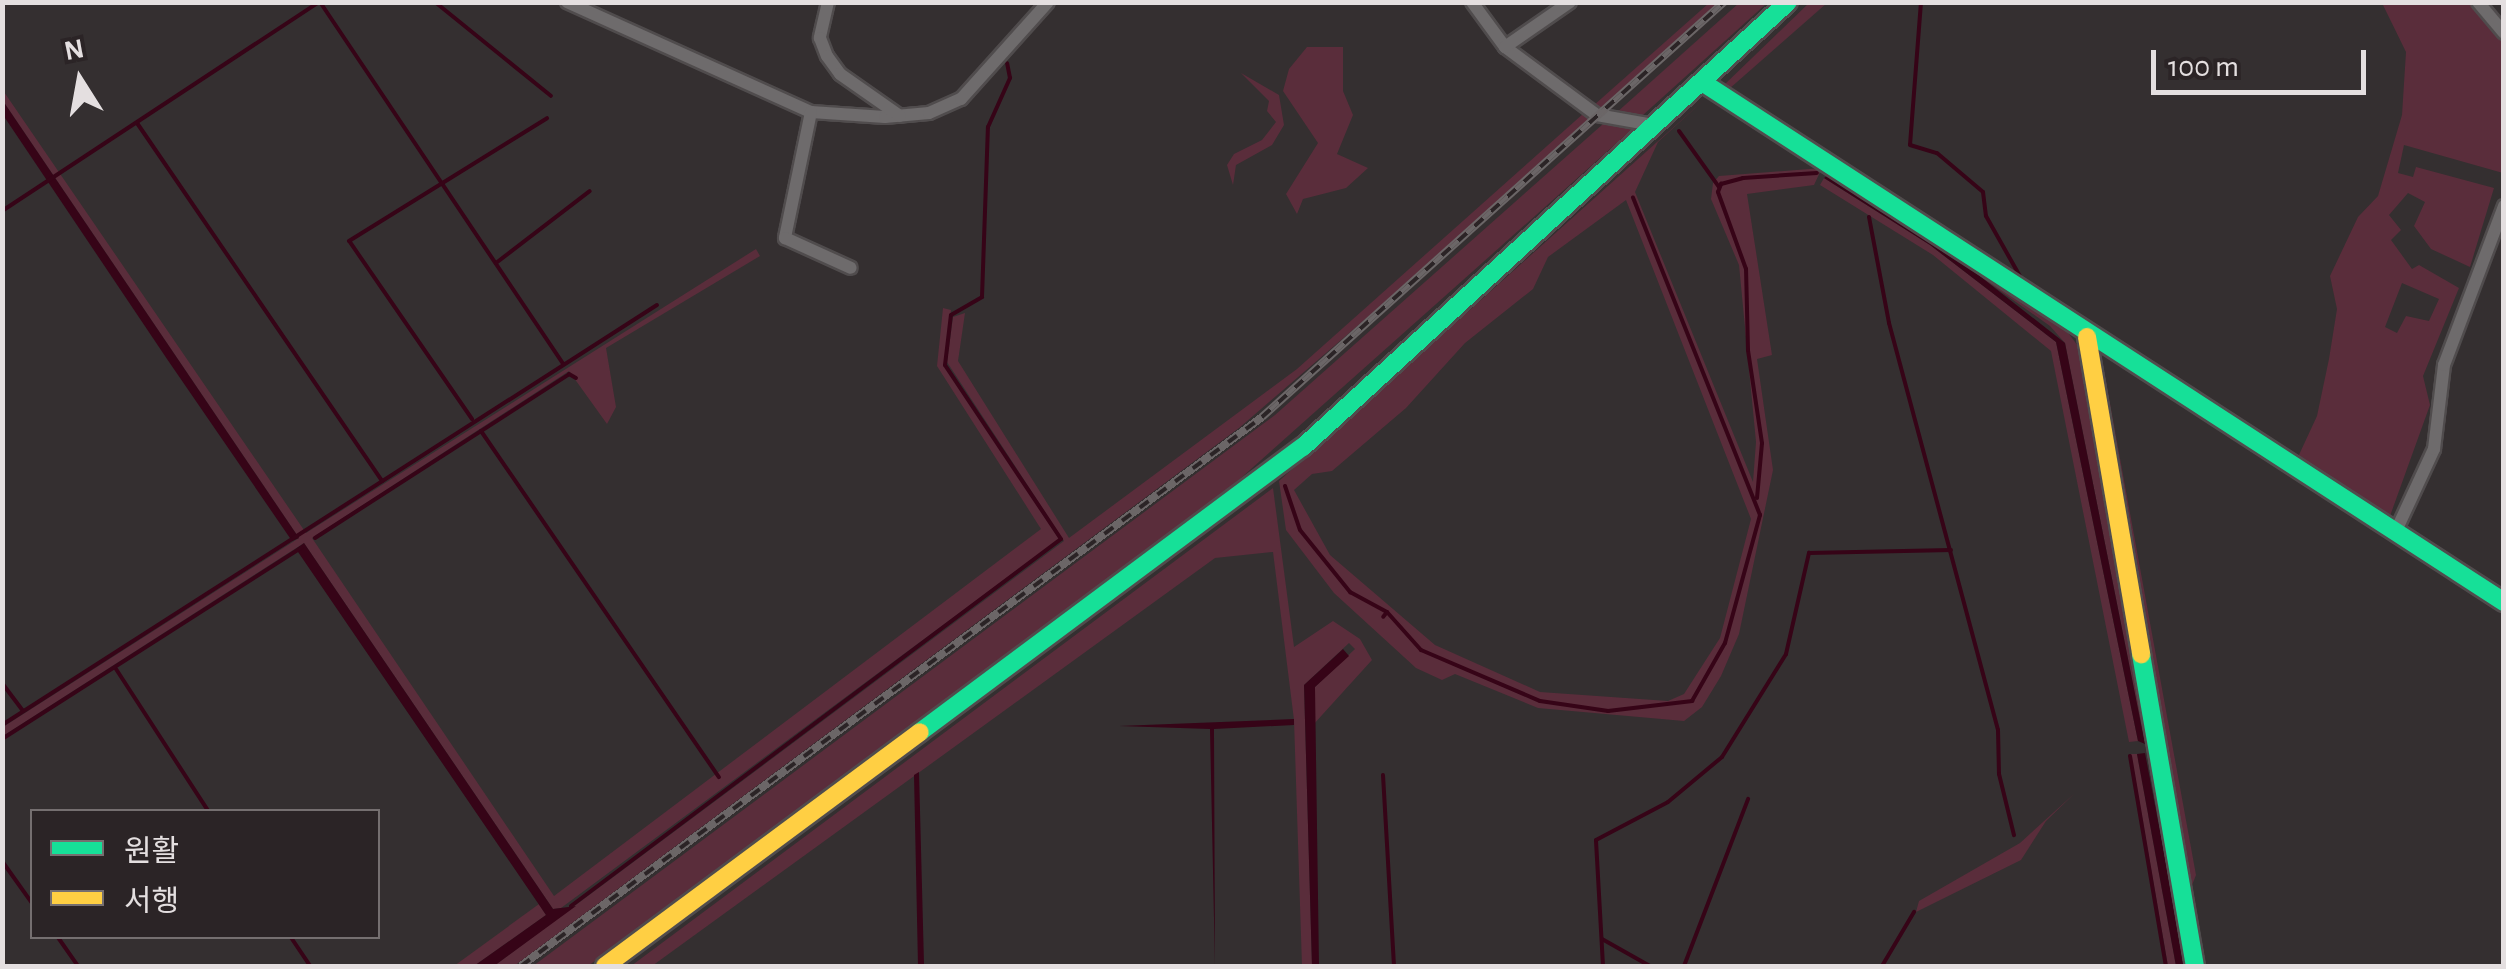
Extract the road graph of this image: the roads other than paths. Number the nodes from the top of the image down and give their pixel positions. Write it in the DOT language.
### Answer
graph roads {
  1 [pos="567,2"];
  2 [pos="828,2"];
  3 [pos="1048,2"];
  4 [pos="1472,2"];
  5 [pos="1538,2"];
  6 [pos="1570,2"];
  7 [pos="1788,2"];
  8 [pos="2478,2"];
  9 [pos="1547,18"];
  10 [pos="2504,33"];
  11 [pos="1505,47"];
  12 [pos="1702,82"];
  13 [pos="810,112"];
  14 [pos="900,116"];
  15 [pos="1653,125"];
  16 [pos="2504,206"];
  17 [pos="851,268"];
  18 [pos="2087,337"];
  19 [pos="2395,532"];
  20 [pos="2504,602"];
  21 [pos="605,966"];
  22 [pos="2195,966"];
  1 -- 13 [label="street"];
  2 -- 14 [label="street"];
  3 -- 14 [label="street"];
  4 -- 11 [label="street"];
  5 -- 9 [label="street"];
  6 -- 9 [label="street"];
  7 -- 12 [label="street"];
  8 -- 10 [label="street"];
  9 -- 11 [label="street"];
  11 -- 15 [label="street"];
  12 -- 15 [label="street"];
  12 -- 18 [label="street"];
  13 -- 14 [label="street"];
  13 -- 17 [label="street"];
  15 -- 21 [label="street"];
  16 -- 19 [label="street"];
  18 -- 19 [label="street"];
  18 -- 22 [label="street"];
  19 -- 20 [label="street"];
}
